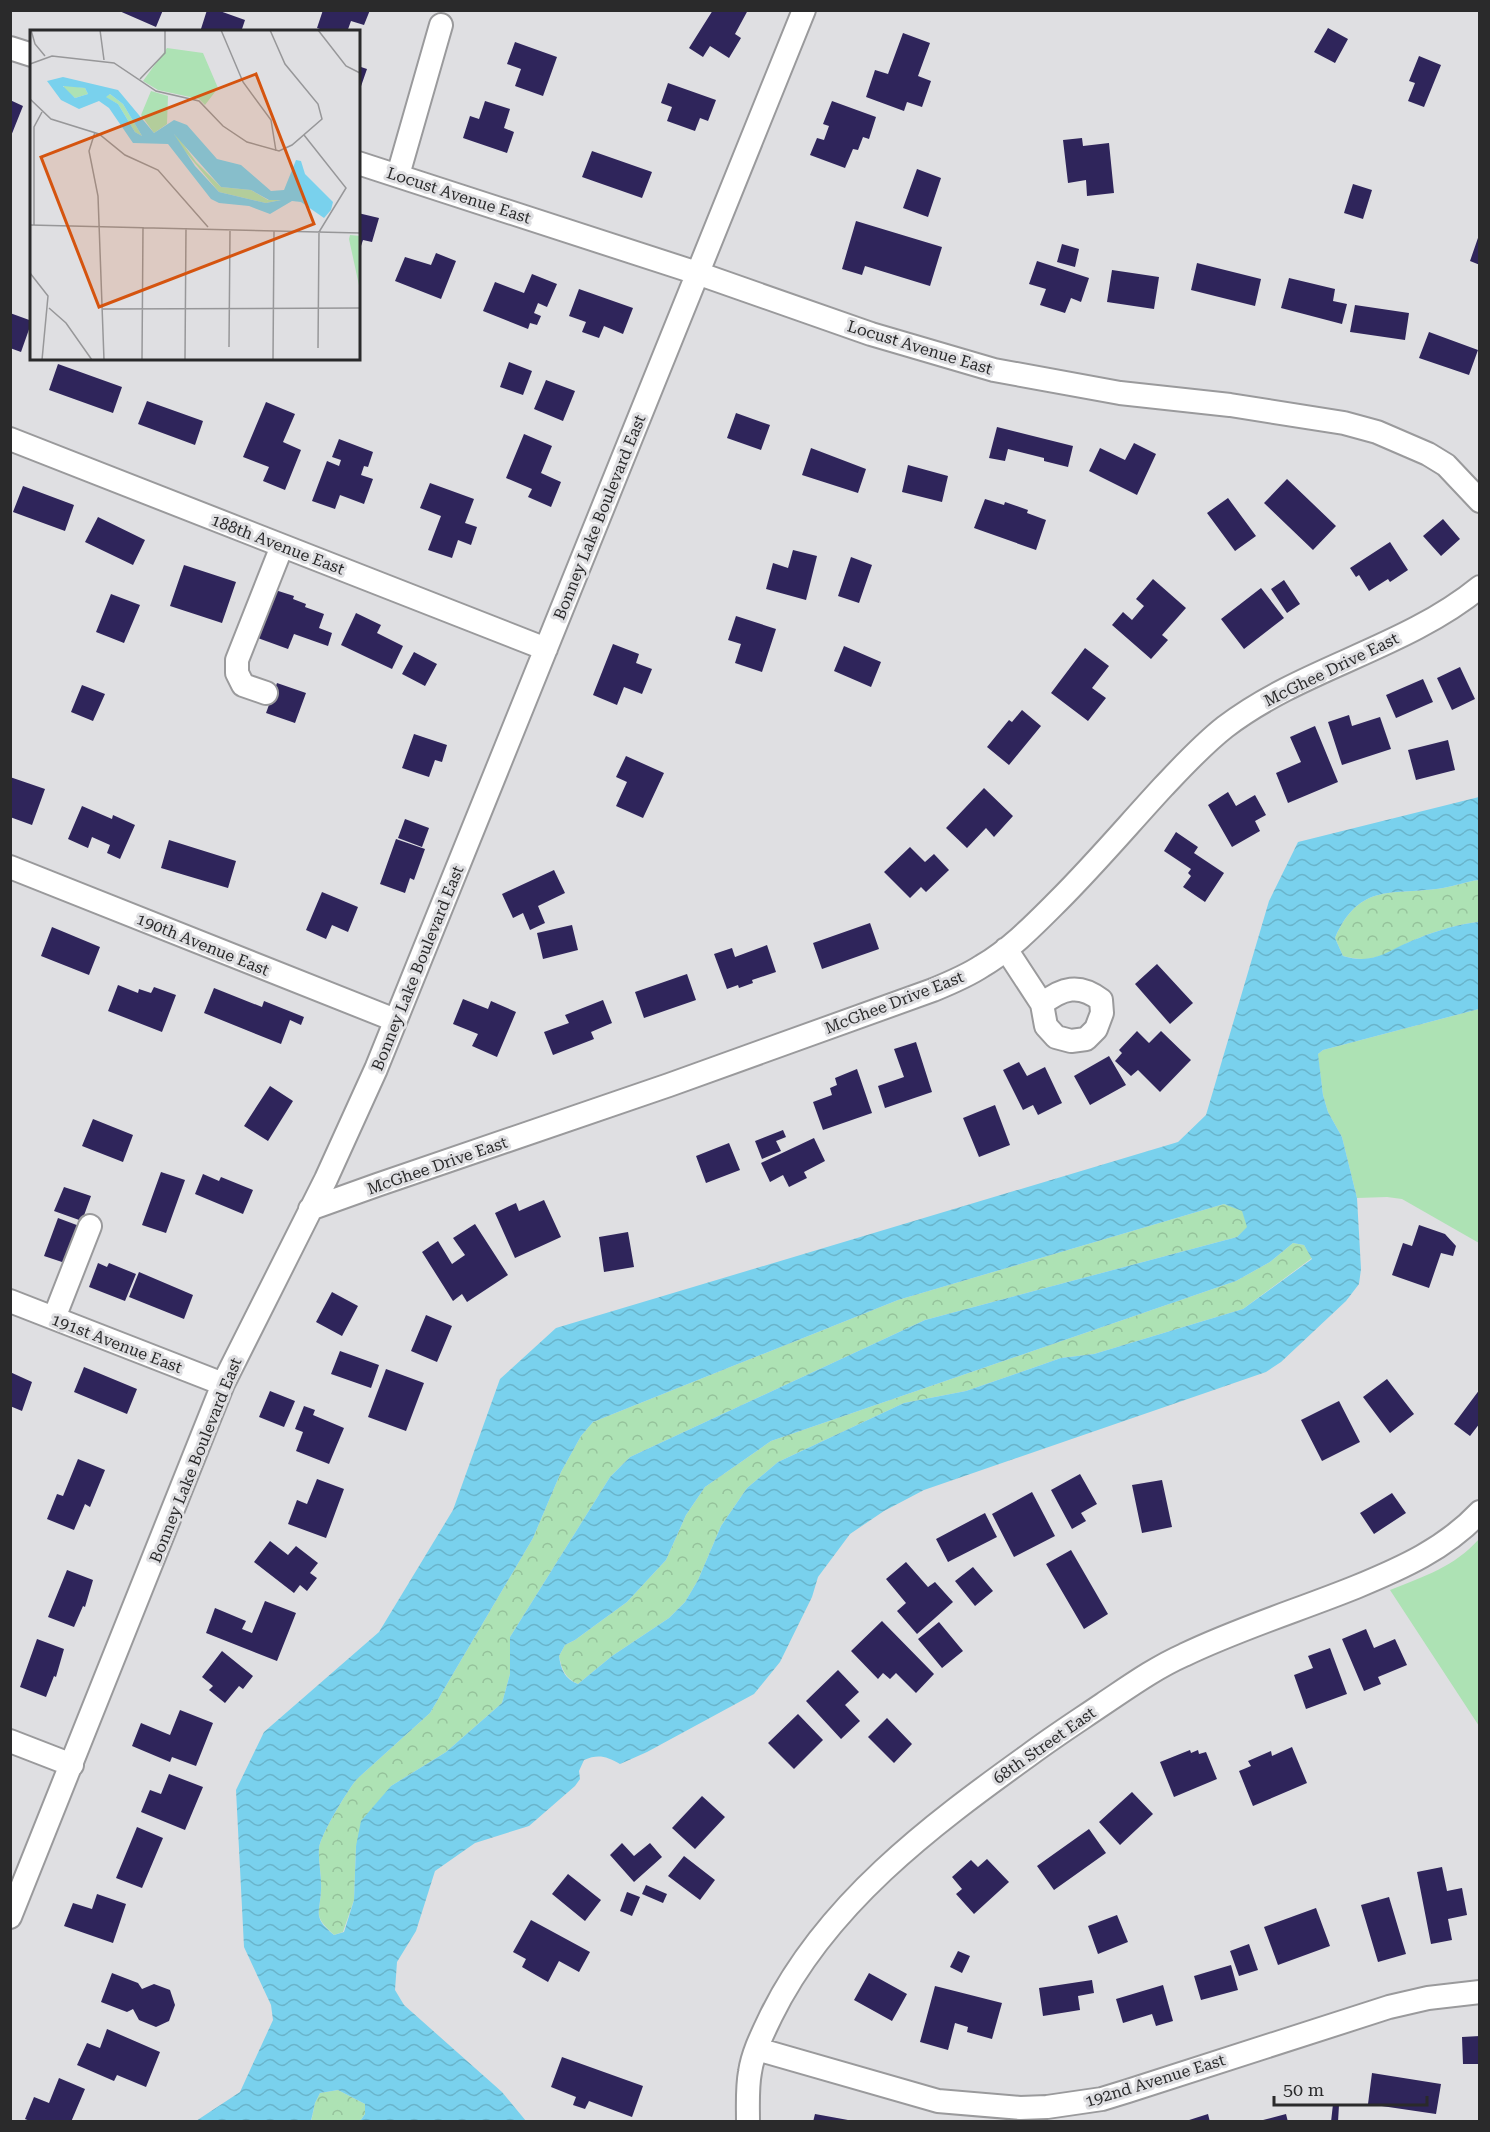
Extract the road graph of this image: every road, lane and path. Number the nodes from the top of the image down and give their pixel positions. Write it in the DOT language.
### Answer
graph roads {
  1 [pos="804,10"];
  2 [pos="441,25"];
  3 [pos="10,48"];
  4 [pos="30,54"];
  5 [pos="360,164"];
  6 [pos="398,176"];
  7 [pos="697,273"];
  8 [pos="10,439"];
  9 [pos="1479,501"];
  10 [pos="282,546"];
  11 [pos="1479,587"];
  12 [pos="546,649"];
  13 [pos="266,693"];
  14 [pos="10,867"];
  15 [pos="1006,949"];
  16 [pos="1042,1004"];
  17 [pos="395,1020"];
  18 [pos="310,1209"];
  19 [pos="90,1226"];
  20 [pos="10,1301"];
  21 [pos="54,1318"];
  22 [pos="223,1384"];
  23 [pos="1478,1516"];
  24 [pos="10,1740"];
  25 [pos="72,1765"];
  26 [pos="10,1917"];
  27 [pos="1479,1992"];
  28 [pos="757,2049"];
  29 [pos="748,2121"];
  1 -- 7 [label="street, Bonney Lake Boulevard East"];
  2 -- 6 [label="street"];
  3 -- 4 [label="street"];
  5 -- 6 [label="street, Locust Avenue East"];
  6 -- 7 [label="street, Locust Avenue East"];
  7 -- 9 [label="street, Locust Avenue East"];
  7 -- 12 [label="street, Bonney Lake Boulevard East"];
  8 -- 10 [label="street, 188th Avenue East"];
  10 -- 12 [label="street, 188th Avenue East"];
  10 -- 13 [label="street"];
  11 -- 15 [label="street, McGhee Drive East"];
  12 -- 17 [label="street, Bonney Lake Boulevard East"];
  14 -- 17 [label="street, 190th Avenue East"];
  15 -- 16 [label="street"];
  15 -- 18 [label="street, McGhee Drive East"];
  17 -- 18 [label="street, Bonney Lake Boulevard East"];
  18 -- 22 [label="street, Bonney Lake Boulevard East"];
  19 -- 21 [label="street"];
  20 -- 21 [label="street, 191st Avenue East"];
  21 -- 22 [label="street, 191st Avenue East"];
  22 -- 25 [label="street, Bonney Lake Boulevard East"];
  23 -- 28 [label="street, 68th Street East"];
  24 -- 25 [label="street"];
  25 -- 26 [label="street, Bonney Lake Boulevard East"];
  27 -- 28 [label="street, 192nd Avenue East"];
  28 -- 29 [label="street, 68th Street East"];
}
